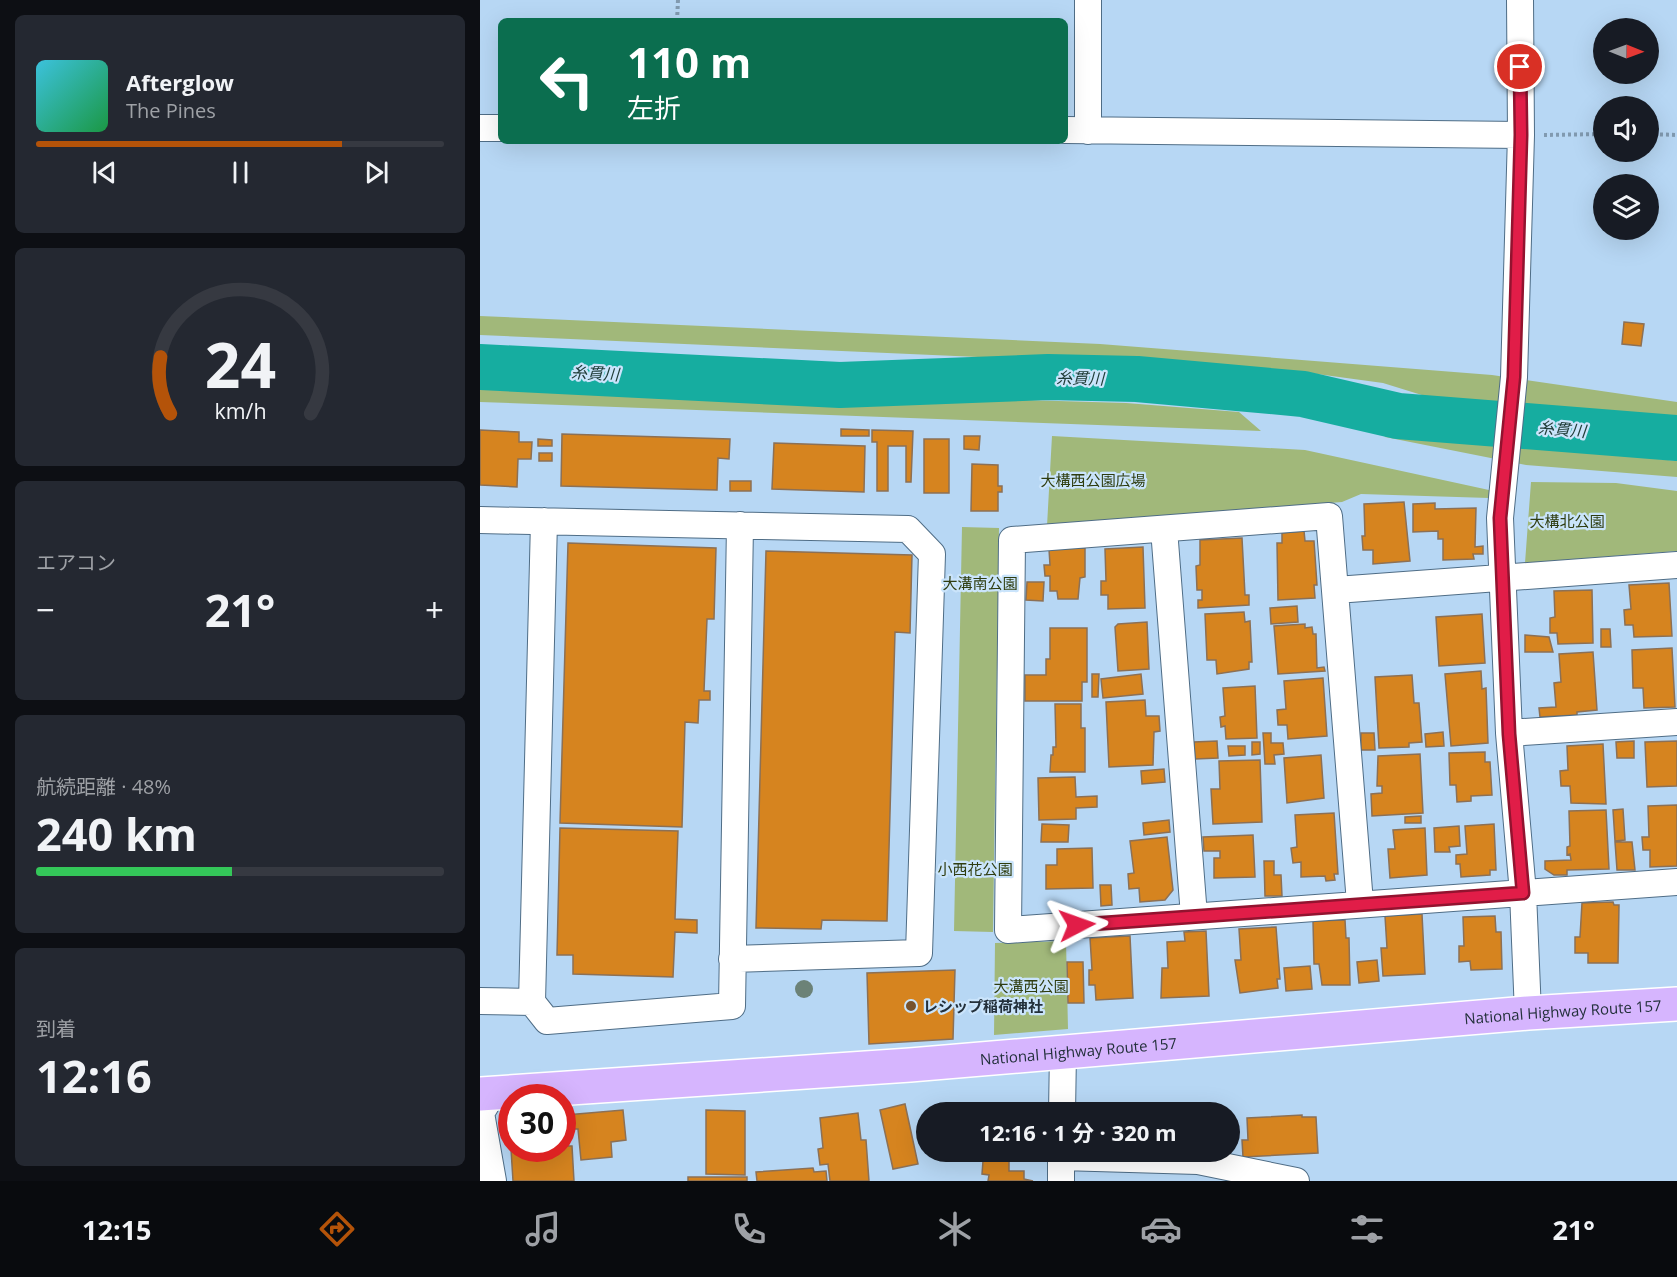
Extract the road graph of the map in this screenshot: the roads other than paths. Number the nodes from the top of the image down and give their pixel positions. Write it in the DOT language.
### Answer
graph roads {
  1 [pos="1088,0"];
  2 [pos="1520,0"];
  3 [pos="480,128"];
  4 [pos="498,128"];
  5 [pos="1076,131"];
  6 [pos="1521,135"];
  7 [pos="480,520"];
  8 [pos="544,521"];
  9 [pos="740,525"];
  10 [pos="1164,529"];
  11 [pos="1677,565"];
  12 [pos="1502,577"];
  13 [pos="1336,590"];
  14 [pos="1677,722"];
  15 [pos="1509,734"];
  16 [pos="1677,882"];
  17 [pos="1523,893"];
  18 [pos="1360,903"];
  19 [pos="1194,916"];
  20 [pos="732,958"];
  21 [pos="480,1001"];
  22 [pos="532,1002"];
  23 [pos="1677,1004"];
  24 [pos="1528,1012"];
  25 [pos="1063,1052"];
  26 [pos="487,1094"];
  27 [pos="1062,1102"];
  28 [pos="1061,1163"];
  29 [pos="493,1181"];
  30 [pos="1296,1181"];
  1 -- 5 [label="street"];
  2 -- 6 [label="street"];
  3 -- 4 [label="street"];
  5 -- 6 [label="street"];
  6 -- 12 [label="street"];
  7 -- 8 [label="street"];
  8 -- 9 [label="street"];
  8 -- 22 [label="street"];
  9 -- 20 [label="street"];
  9 -- 20 [label="street"];
  10 -- 13 [label="street"];
  10 -- 19 [label="street"];
  10 -- 19 [label="street"];
  11 -- 12 [label="street"];
  12 -- 13 [label="street"];
  12 -- 15 [label="street"];
  13 -- 18 [label="street"];
  14 -- 15 [label="street"];
  15 -- 17 [label="street"];
  16 -- 17 [label="street"];
  17 -- 18 [label="street"];
  17 -- 24 [label="street"];
  18 -- 19 [label="street"];
  20 -- 22 [label="street"];
  21 -- 22 [label="street"];
  23 -- 24 [label="highway, National Highway Route 157"];
  24 -- 25 [label="highway, National Highway Route 157"];
  25 -- 26 [label="highway, National Highway Route 157"];
  25 -- 27 [label="street"];
  26 -- 29 [label="street"];
  28 -- 30 [label="street"];
}
